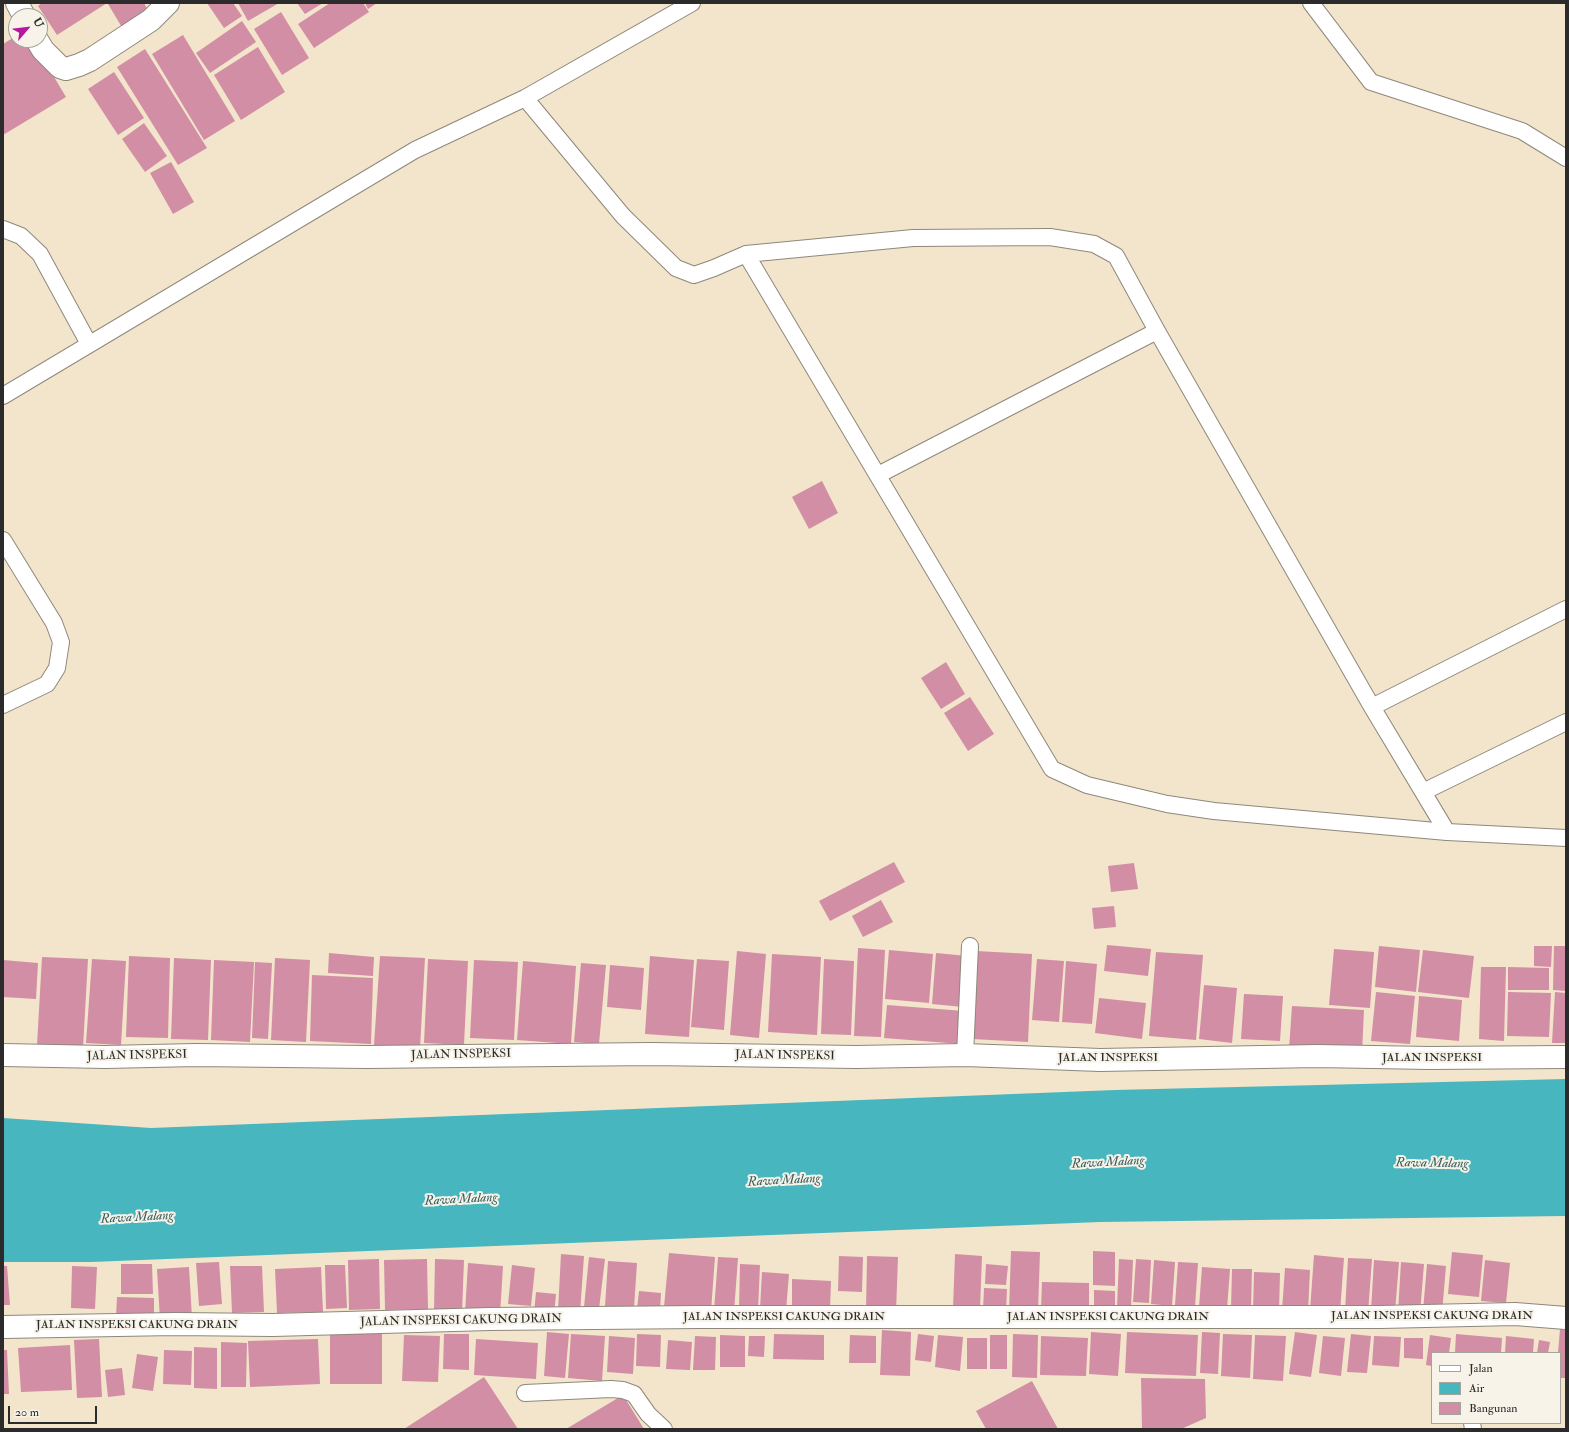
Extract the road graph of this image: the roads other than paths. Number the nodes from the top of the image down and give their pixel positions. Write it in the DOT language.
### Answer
graph roads {
  1 [pos="168,3"];
  2 [pos="692,3"];
  3 [pos="1311,3"];
  4 [pos="42,48"];
  5 [pos="525,98"];
  6 [pos="1566,158"];
  7 [pos="3,229"];
  8 [pos="746,254"];
  9 [pos="1157,331"];
  10 [pos="89,344"];
  11 [pos="3,396"];
  12 [pos="878,475"];
  13 [pos="3,540"];
  14 [pos="1566,609"];
  15 [pos="3,705"];
  16 [pos="1372,707"];
  17 [pos="1566,722"];
  18 [pos="1423,792"];
  19 [pos="1447,832"];
  20 [pos="1566,838"];
  21 [pos="970,946"];
  22 [pos="3,1055"];
  23 [pos="965,1055"];
  24 [pos="1566,1057"];
  25 [pos="1566,1318"];
  26 [pos="3,1328"];
  27 [pos="525,1393"];
  28 [pos="664,1429"];
  1 -- 4 [label="street"];
  2 -- 5 [label="lane"];
  3 -- 6 [label="lane"];
  5 -- 8 [label="lane"];
  5 -- 10 [label="lane"];
  7 -- 10 [label="lane"];
  8 -- 9 [label="lane"];
  8 -- 12 [label="lane"];
  9 -- 12 [label="lane"];
  9 -- 16 [label="lane"];
  10 -- 11 [label="lane"];
  12 -- 19 [label="lane"];
  13 -- 15 [label="lane"];
  14 -- 16 [label="lane"];
  16 -- 18 [label="lane"];
  17 -- 18 [label="lane"];
  18 -- 19 [label="lane"];
  19 -- 20 [label="lane"];
  21 -- 23 [label="lane"];
  22 -- 23 [label="street, JALAN INSPEKSI"];
  23 -- 24 [label="street, JALAN INSPEKSI"];
  25 -- 26 [label="street, JALAN INSPEKSI CAKUNG DRAIN"];
  27 -- 28 [label="lane"];
}
